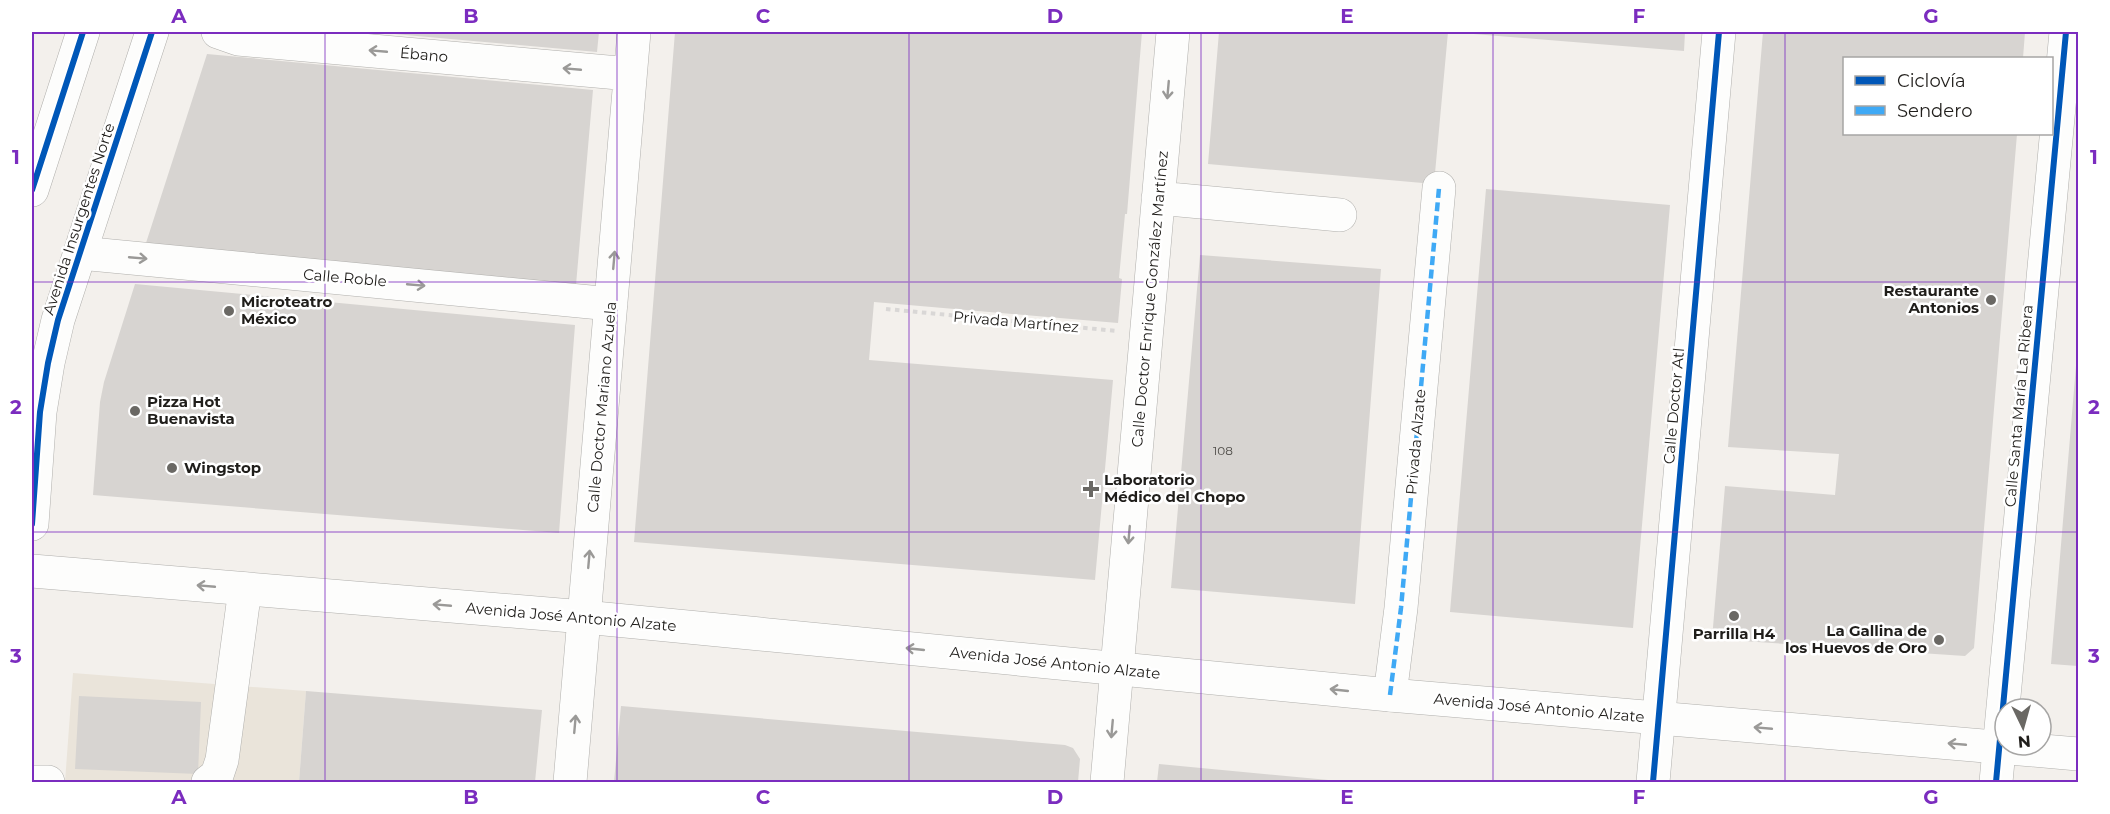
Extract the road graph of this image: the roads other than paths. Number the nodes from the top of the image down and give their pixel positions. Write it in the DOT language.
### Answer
graph roads {
  1 [pos="83,32"];
  2 [pos="152,32"];
  3 [pos="218,32"];
  4 [pos="634,32"];
  5 [pos="1173,32"];
  6 [pos="1719,32"];
  7 [pos="2066,32"];
  8 [pos="630,74"];
  9 [pos="1439,188"];
  10 [pos="32,189"];
  11 [pos="1158,198"];
  12 [pos="1340,215"];
  13 [pos="80,253"];
  14 [pos="611,304"];
  15 [pos="34,476"];
  16 [pos="32,524"];
  17 [pos="32,571"];
  18 [pos="245,589"];
  19 [pos="584,617"];
  20 [pos="1117,669"];
  21 [pos="1390,695"];
  22 [pos="2005,697"];
  23 [pos="1659,719"];
  24 [pos="1993,746"];
  25 [pos="2053,752"];
  26 [pos="2079,754"];
  27 [pos="1999,757"];
  28 [pos="32,782"];
  29 [pos="48,783"];
  30 [pos="208,783"];
  31 [pos="570,783"];
  32 [pos="1107,783"];
  33 [pos="1653,783"];
  34 [pos="1996,783"];
  1 -- 10 [label="street"];
  2 -- 13 [label="street, Avenida Insurgentes Norte"];
  8 -- 3 [label="street, Ébano, one-way"];
  4 -- 8 [label="street, Calle Doctor Mariano Azuela"];
  5 -- 11 [label="street, Calle Doctor Enrique González Martínez, one-way"];
  6 -- 23 [label="street, Calle Doctor Atl"];
  7 -- 22 [label="street, Calle Santa María La Ribera"];
  14 -- 8 [label="street, Calle Doctor Mariano Azuela, one-way"];
  9 -- 21 [label="street, Privada Alzate"];
  11 -- 12 [label="street"];
  11 -- 20 [label="street, Calle Doctor Enrique González Martínez, one-way"];
  13 -- 14 [label="street, Calle Roble, one-way"];
  13 -- 15 [label="street, Avenida Insurgentes Norte"];
  19 -- 14 [label="street, Calle Doctor Mariano Azuela, one-way"];
  15 -- 16 [label="street, Avenida Insurgentes Norte"];
  18 -- 17 [label="street, Avenida José Antonio Alzate, one-way"];
  19 -- 18 [label="street, Avenida José Antonio Alzate, one-way"];
  18 -- 30 [label="street"];
  20 -- 19 [label="street, Avenida José Antonio Alzate, one-way"];
  31 -- 19 [label="street, Calle Doctor Mariano Azuela, one-way"];
  21 -- 20 [label="street, Avenida José Antonio Alzate, one-way"];
  20 -- 32 [label="street, Calle Doctor Enrique González Martínez, one-way"];
  21 -- 23 [label="street, Avenida José Antonio Alzate"];
  24 -- 23 [label="street, Avenida José Antonio Alzate, one-way"];
  23 -- 33 [label="street, Calle Doctor Atl"];
  25 -- 26 [label="street, Avenida José Antonio Alzate"];
  27 -- 34 [label="street, Calle Santa María La Ribera"];
  28 -- 29 [label="street"];
}
